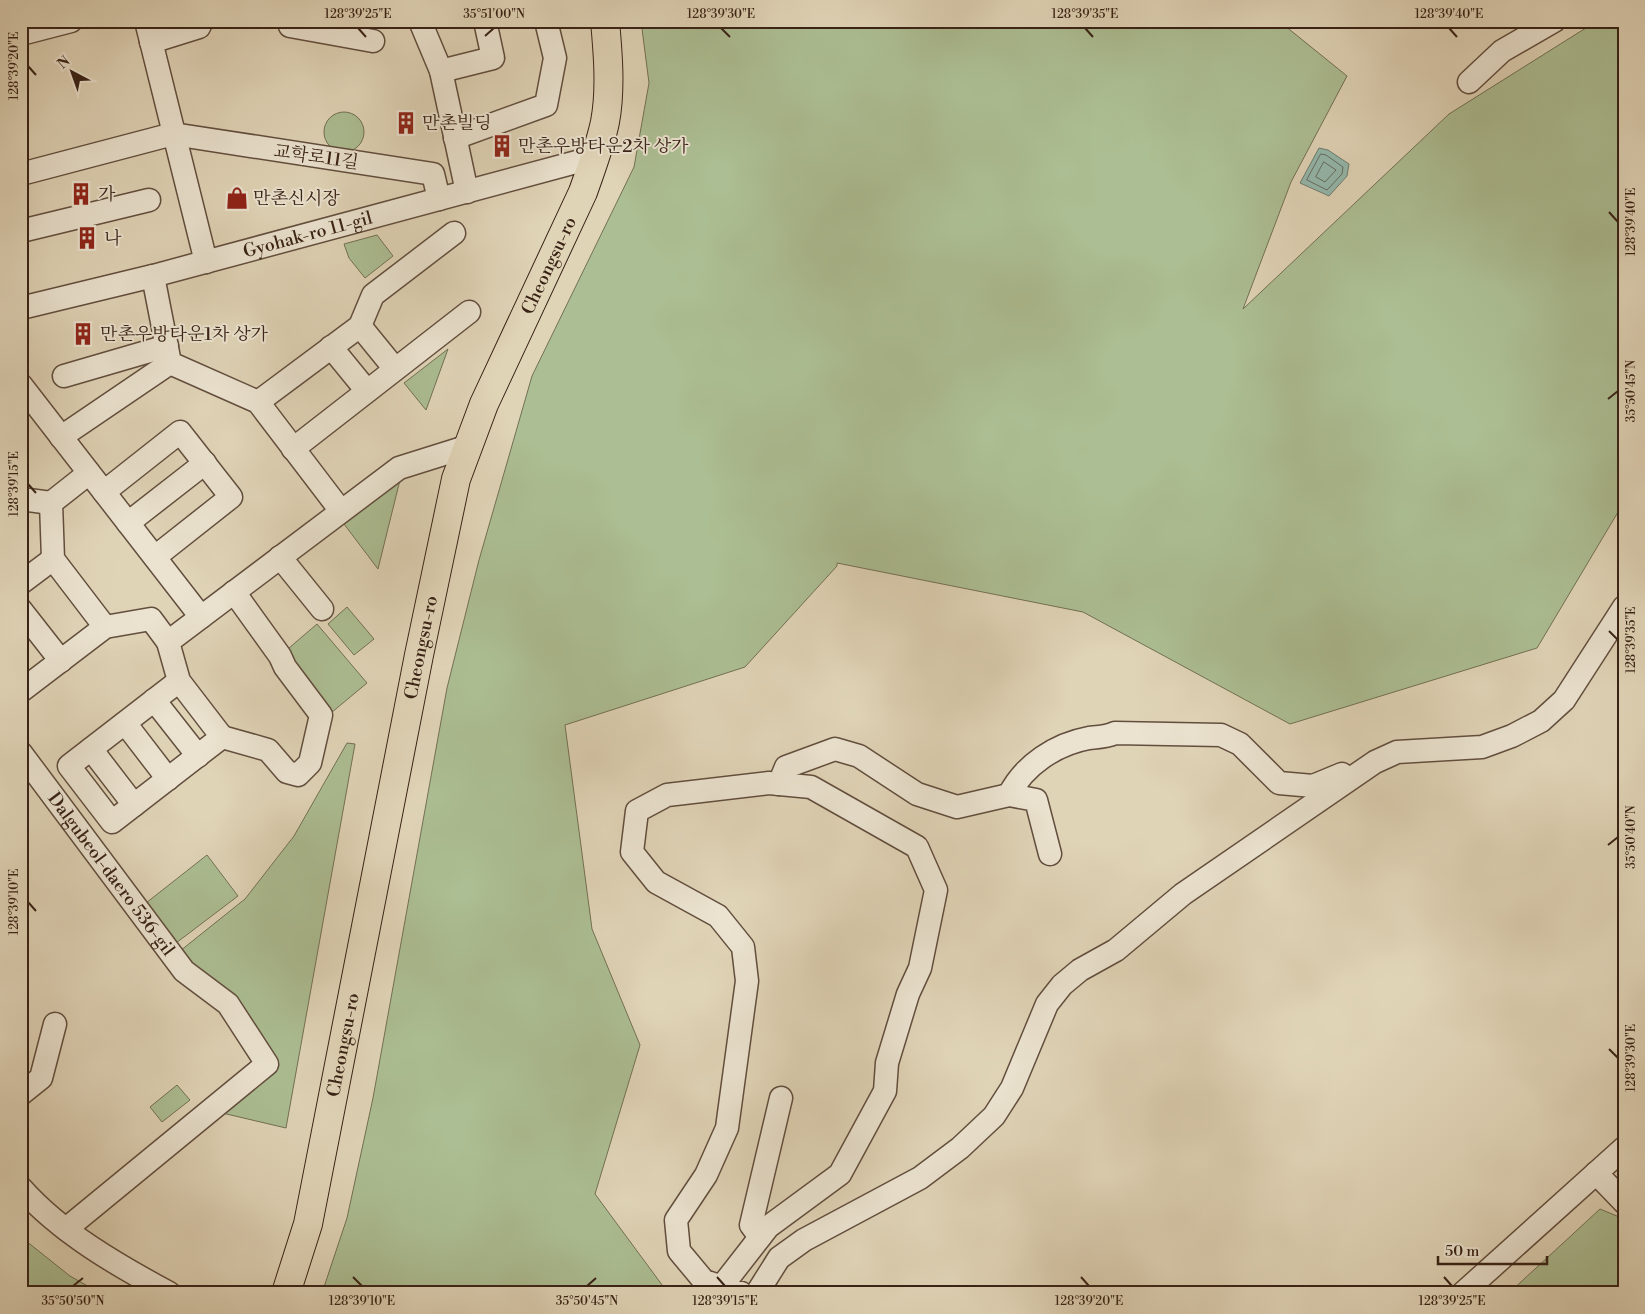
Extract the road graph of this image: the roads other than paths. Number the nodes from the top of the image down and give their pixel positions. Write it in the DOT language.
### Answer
graph roads {
  1 [pos="71,21"];
  2 [pos="202,21"];
  3 [pos="291,21"];
  4 [pos="420,21"];
  5 [pos="485,21"];
  6 [pos="546,21"];
  7 [pos="605,21"];
  8 [pos="1554,21"];
  9 [pos="326,27"];
  10 [pos="148,32"];
  11 [pos="21,34"];
  12 [pos="373,41"];
  13 [pos="441,71"];
  14 [pos="1469,82"];
  15 [pos="173,134"];
  16 [pos="455,138"];
  17 [pos="595,158"];
  18 [pos="21,174"];
  19 [pos="467,192"];
  20 [pos="440,199"];
  21 [pos="149,200"];
  22 [pos="21,231"];
  23 [pos="454,233"];
  24 [pos="206,262"];
  25 [pos="153,276"];
  26 [pos="21,308"];
  27 [pos="469,312"];
  28 [pos="360,326"];
  29 [pos="332,347"];
  30 [pos="168,355"];
  31 [pos="394,369"];
  32 [pos="64,376"];
  33 [pos="21,385"];
  34 [pos="367,391"];
  35 [pos="258,402"];
  36 [pos="61,437"];
  37 [pos="469,446"];
  38 [pos="293,449"];
  39 [pos="205,463"];
  40 [pos="89,473"];
  41 [pos="104,492"];
  42 [pos="21,499"];
  43 [pos="51,503"];
  44 [pos="341,511"];
  45 [pos="128,523"];
  46 [pos="155,557"];
  47 [pos="280,557"];
  48 [pos="53,559"];
  49 [pos="21,583"];
  50 [pos="234,592"];
  51 [pos="1624,607"];
  52 [pos="21,610"];
  53 [pos="322,610"];
  54 [pos="201,616"];
  55 [pos="105,627"];
  56 [pos="168,642"];
  57 [pos="61,661"];
  58 [pos="25,680"];
  59 [pos="179,681"];
  60 [pos="154,700"];
  61 [pos="125,723"];
  62 [pos="222,737"];
  63 [pos="21,753"];
  64 [pos="198,756"];
  65 [pos="1359,773"];
  66 [pos="168,779"];
  67 [pos="779,784"];
  68 [pos="1009,795"];
  69 [pos="1050,854"];
  70 [pos="55,1024"];
  71 [pos="21,1094"];
  72 [pos="782,1098"];
  73 [pos="1624,1148"];
  74 [pos="1596,1173"];
  75 [pos="21,1188"];
  76 [pos="1624,1202"];
  77 [pos="66,1228"];
  78 [pos="760,1237"];
  79 [pos="731,1289"];
  80 [pos="169,1293"];
  81 [pos="286,1293"];
  82 [pos="758,1293"];
  83 [pos="1463,1293"];
  1 -- 11 [label="street"];
  2 -- 10 [label="street"];
  3 -- 9 [label="street"];
  4 -- 13 [label="street"];
  5 -- 13 [label="street"];
  6 -- 16 [label="street"];
  7 -- 17 [label="main road, Cheongsu-ro"];
  8 -- 14 [label="street"];
  9 -- 12 [label="street"];
  10 -- 15 [label="street"];
  13 -- 16 [label="street"];
  15 -- 18 [label="street"];
  15 -- 20 [label="street, 교학로11길"];
  15 -- 24 [label="street"];
  16 -- 19 [label="street"];
  17 -- 19 [label="street, Gyohak-ro 11-gil"];
  17 -- 37 [label="main road, Cheongsu-ro"];
  19 -- 20 [label="street, Gyohak-ro 11-gil"];
  20 -- 24 [label="street, Gyohak-ro 11-gil"];
  21 -- 22 [label="street"];
  23 -- 28 [label="street"];
  24 -- 25 [label="street, Gyohak-ro 11-gil"];
  25 -- 26 [label="street, Gyohak-ro 11-gil"];
  25 -- 30 [label="street"];
  27 -- 31 [label="street"];
  28 -- 29 [label="street"];
  28 -- 31 [label="street"];
  29 -- 34 [label="street"];
  29 -- 35 [label="street"];
  30 -- 32 [label="street"];
  30 -- 35 [label="street"];
  30 -- 36 [label="street"];
  31 -- 34 [label="street"];
  33 -- 36 [label="street"];
  34 -- 38 [label="street"];
  35 -- 38 [label="street"];
  36 -- 40 [label="street"];
  37 -- 44 [label="street"];
  37 -- 81 [label="main road, Cheongsu-ro"];
  38 -- 44 [label="street"];
  39 -- 41 [label="street"];
  39 -- 45 [label="street"];
  39 -- 46 [label="street"];
  40 -- 41 [label="street"];
  40 -- 43 [label="street"];
  41 -- 45 [label="street"];
  42 -- 43 [label="street"];
  43 -- 48 [label="street"];
  44 -- 47 [label="street"];
  45 -- 46 [label="street"];
  46 -- 54 [label="street"];
  47 -- 50 [label="street"];
  47 -- 53 [label="street"];
  48 -- 49 [label="street"];
  48 -- 55 [label="street"];
  50 -- 54 [label="street"];
  50 -- 62 [label="street"];
  51 -- 65 [label="street"];
  52 -- 57 [label="street"];
  54 -- 56 [label="street"];
  55 -- 56 [label="street"];
  55 -- 57 [label="street"];
  56 -- 59 [label="street"];
  57 -- 58 [label="street"];
  59 -- 60 [label="street"];
  59 -- 62 [label="street"];
  60 -- 61 [label="street"];
  60 -- 64 [label="street"];
  61 -- 66 [label="street"];
  61 -- 66 [label="street"];
  62 -- 64 [label="street"];
  63 -- 77 [label="street, Dalgubeol-daero 536-gil"];
  64 -- 66 [label="street"];
  65 -- 68 [label="street"];
  65 -- 82 [label="street"];
  67 -- 68 [label="street"];
  67 -- 78 [label="street"];
  67 -- 79 [label="street"];
  68 -- 69 [label="street"];
  70 -- 71 [label="street"];
  72 -- 78 [label="street"];
  73 -- 74 [label="street"];
  74 -- 76 [label="street"];
  74 -- 83 [label="street"];
  75 -- 77 [label="street"];
  77 -- 80 [label="street"];
  78 -- 79 [label="street"];
}
